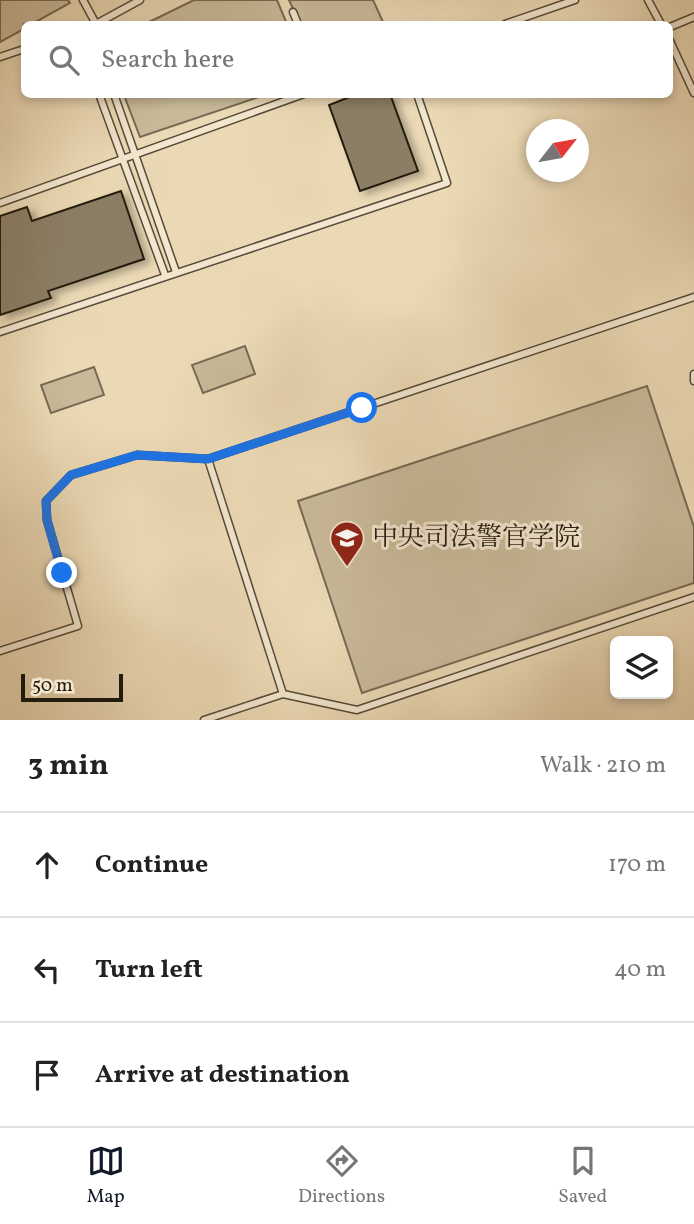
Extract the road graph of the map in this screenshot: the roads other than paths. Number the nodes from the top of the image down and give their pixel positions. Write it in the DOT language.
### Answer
graph roads {
  1 [pos="83,0"];
  2 [pos="140,0"];
  3 [pos="575,0"];
  4 [pos="648,0"];
  5 [pos="293,12"];
  6 [pos="694,17"];
  7 [pos="94,21"];
  8 [pos="102,21"];
  9 [pos="297,21"];
  10 [pos="514,21"];
  11 [pos="659,21"];
  12 [pos="673,26"];
  13 [pos="673,48"];
  14 [pos="21,50"];
  15 [pos="0,57"];
  16 [pos="694,93"];
  17 [pos="100,98"];
  18 [pos="115,98"];
  19 [pos="293,98"];
  20 [pos="418,98"];
  21 [pos="135,153"];
  22 [pos="123,159"];
  23 [pos="0,203"];
  24 [pos="176,272"];
  25 [pos="165,275"];
  26 [pos="694,297"];
  27 [pos="0,332"];
  28 [pos="694,374"];
  29 [pos="694,381"];
  30 [pos="208,459"];
  31 [pos="694,597"];
  32 [pos="0,651"];
  33 [pos="283,694"];
  34 [pos="204,720"];
  1 -- 7 [label="lane"];
  2 -- 8 [label="lane"];
  3 -- 10 [label="lane"];
  4 -- 11 [label="lane"];
  5 -- 9 [label="lane"];
  6 -- 12 [label="lane"];
  13 -- 16 [label="lane"];
  14 -- 15 [label="lane"];
  17 -- 22 [label="lane"];
  18 -- 21 [label="lane"];
  19 -- 21 [label="lane"];
  20 -- 24 [label="lane"];
  21 -- 22 [label="lane"];
  21 -- 24 [label="lane"];
  22 -- 23 [label="lane"];
  22 -- 25 [label="lane"];
  24 -- 25 [label="lane"];
  25 -- 27 [label="lane"];
  26 -- 30 [label="lane"];
  28 -- 29 [label="lane"];
  30 -- 32 [label="lane"];
  30 -- 33 [label="lane"];
  31 -- 33 [label="lane"];
  33 -- 34 [label="lane"];
}
